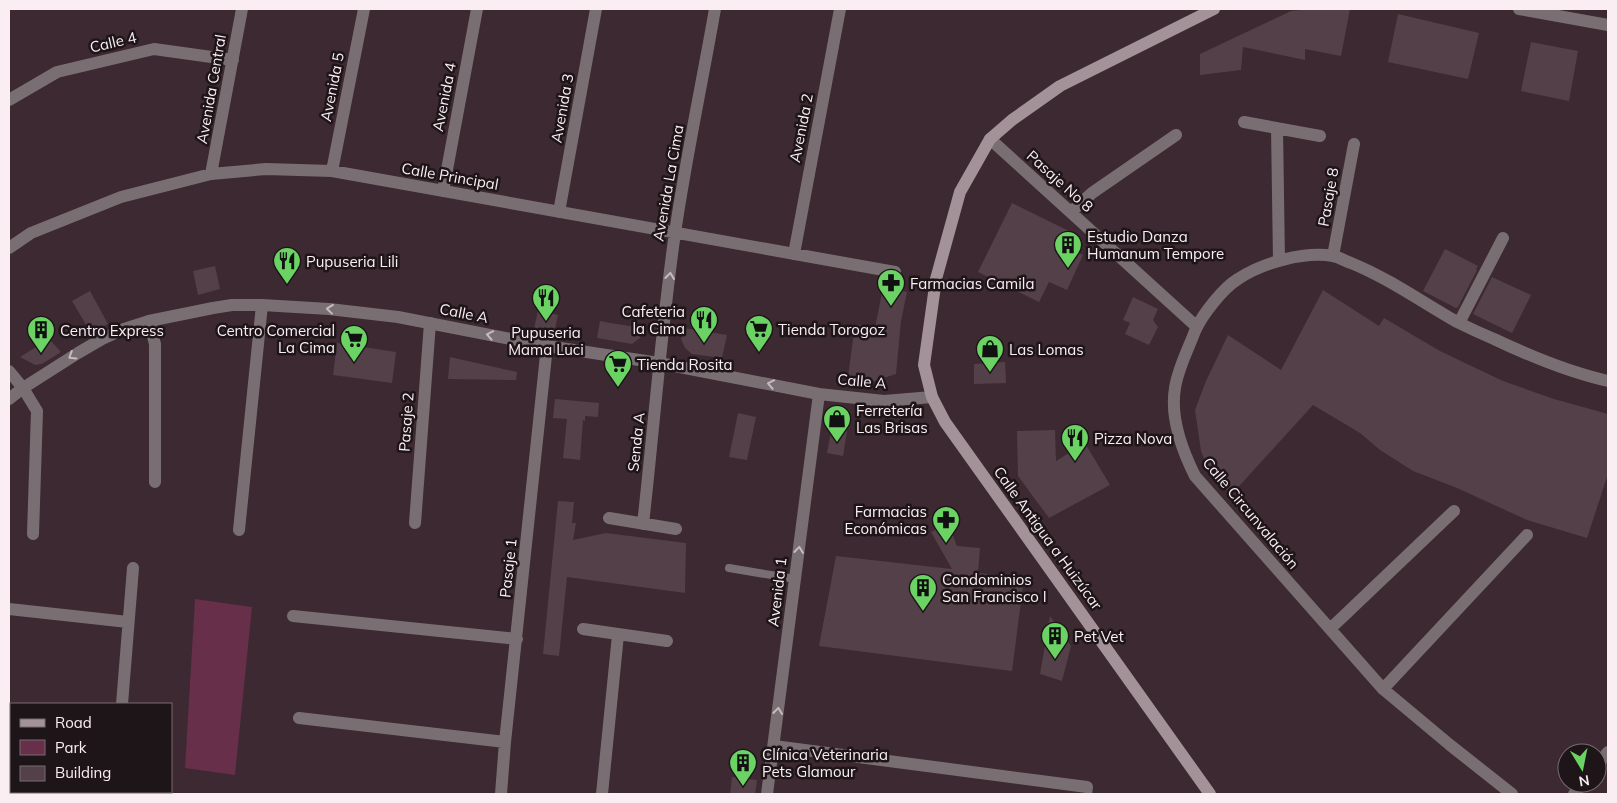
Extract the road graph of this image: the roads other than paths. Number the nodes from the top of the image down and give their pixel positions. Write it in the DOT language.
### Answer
graph roads {
  1 [pos="242,9"];
  2 [pos="364,9"];
  3 [pos="477,9"];
  4 [pos="596,9"];
  5 [pos="715,9"];
  6 [pos="840,9"];
  7 [pos="1214,9"];
  8 [pos="1519,9"];
  9 [pos="1608,25"];
  10 [pos="232,60"];
  11 [pos="9,100"];
  12 [pos="1244,122"];
  13 [pos="1277,128"];
  14 [pos="1176,135"];
  15 [pos="1320,136"];
  16 [pos="990,139"];
  17 [pos="1354,144"];
  18 [pos="332,171"];
  19 [pos="212,174"];
  20 [pos="442,191"];
  21 [pos="559,212"];
  22 [pos="1071,212"];
  23 [pos="675,233"];
  24 [pos="1503,238"];
  25 [pos="9,248"];
  26 [pos="794,254"];
  27 [pos="1333,256"];
  28 [pos="1279,261"];
  29 [pos="895,272"];
  30 [pos="262,305"];
  31 [pos="149,320"];
  32 [pos="430,323"];
  33 [pos="1459,323"];
  34 [pos="1197,327"];
  35 [pos="547,346"];
  36 [pos="659,363"];
  37 [pos="9,370"];
  38 [pos="1608,381"];
  39 [pos="23,388"];
  40 [pos="819,394"];
  41 [pos="932,397"];
  42 [pos="9,399"];
  43 [pos="155,482"];
  44 [pos="1454,511"];
  45 [pos="609,518"];
  46 [pos="415,523"];
  47 [pos="643,524"];
  48 [pos="676,529"];
  49 [pos="239,530"];
  50 [pos="33,534"];
  51 [pos="1527,535"];
  52 [pos="133,568"];
  53 [pos="729,568"];
  54 [pos="795,579"];
  55 [pos="9,609"];
  56 [pos="293,616"];
  57 [pos="128,622"];
  58 [pos="583,629"];
  59 [pos="1330,629"];
  60 [pos="618,635"];
  61 [pos="517,639"];
  62 [pos="667,641"];
  63 [pos="1384,689"];
  64 [pos="122,703"];
  65 [pos="298,718"];
  66 [pos="505,742"];
  67 [pos="774,746"];
  68 [pos="502,794"];
  69 [pos="602,794"];
  70 [pos="767,794"];
  71 [pos="1086,794"];
  72 [pos="1210,794"];
  73 [pos="1512,794"];
  1 -- 10 [label="street, Avenida Central"];
  2 -- 18 [label="street, Avenida 5"];
  3 -- 20 [label="street, Avenida 4"];
  4 -- 21 [label="street, Avenida 3"];
  5 -- 23 [label="street, Avenida La Cima"];
  6 -- 26 [label="street, Avenida 2"];
  7 -- 16 [label="main road, Calle Antigua a Huizúcar"];
  8 -- 9 [label="street"];
  10 -- 11 [label="street, Calle 4"];
  10 -- 19 [label="street, Avenida Central"];
  12 -- 13 [label="street"];
  13 -- 15 [label="street"];
  13 -- 28 [label="street"];
  14 -- 22 [label="street"];
  16 -- 22 [label="street, Pasaje No 8"];
  16 -- 41 [label="main road, Calle Antigua a Huizúcar"];
  17 -- 27 [label="street, Pasaje 8"];
  18 -- 19 [label="street, Calle Principal"];
  18 -- 20 [label="street, Calle Principal"];
  19 -- 25 [label="street, Calle Principal"];
  20 -- 21 [label="street, Calle Principal"];
  21 -- 23 [label="street, Calle Principal"];
  22 -- 34 [label="street, Pasaje No 8"];
  23 -- 26 [label="street, Calle Principal"];
  36 -- 23 [label="street, Avenida La Cima, one-way"];
  24 -- 33 [label="street"];
  26 -- 29 [label="street, Calle Principal"];
  27 -- 28 [label="street, Calle Circunvalación"];
  27 -- 33 [label="street, Calle Circunvalación"];
  28 -- 34 [label="street, Calle Circunvalación"];
  30 -- 31 [label="street, Calle A"];
  32 -- 30 [label="street, Calle A, one-way"];
  30 -- 49 [label="street"];
  31 -- 39 [label="street, Calle A, one-way"];
  31 -- 43 [label="street"];
  35 -- 32 [label="street, Calle A, one-way"];
  32 -- 46 [label="street, Pasaje 2"];
  33 -- 38 [label="street, Calle Circunvalación"];
  34 -- 59 [label="street, Calle Circunvalación"];
  35 -- 36 [label="street, Calle A"];
  35 -- 61 [label="street, Pasaje 1"];
  40 -- 36 [label="street, Calle A, one-way"];
  36 -- 47 [label="street, Senda A"];
  37 -- 39 [label="street"];
  39 -- 42 [label="street, Calle A"];
  39 -- 50 [label="street"];
  40 -- 41 [label="street, Calle A"];
  54 -- 40 [label="street, Avenida 1, one-way"];
  41 -- 72 [label="main road, Calle Antigua a Huizúcar"];
  44 -- 59 [label="street"];
  45 -- 47 [label="street"];
  47 -- 48 [label="street"];
  51 -- 63 [label="street"];
  52 -- 57 [label="street"];
  53 -- 54 [label="lane"];
  67 -- 54 [label="street, Avenida 1, one-way"];
  55 -- 57 [label="street"];
  56 -- 61 [label="street"];
  57 -- 64 [label="street"];
  58 -- 60 [label="street"];
  59 -- 63 [label="street, Calle Circunvalación"];
  60 -- 62 [label="street"];
  60 -- 69 [label="street"];
  61 -- 66 [label="street, Pasaje 1"];
  63 -- 73 [label="street, Calle Circunvalación"];
  65 -- 66 [label="street"];
  66 -- 68 [label="street, Pasaje 1"];
  67 -- 70 [label="street, Avenida 1"];
  67 -- 71 [label="street"];
}
